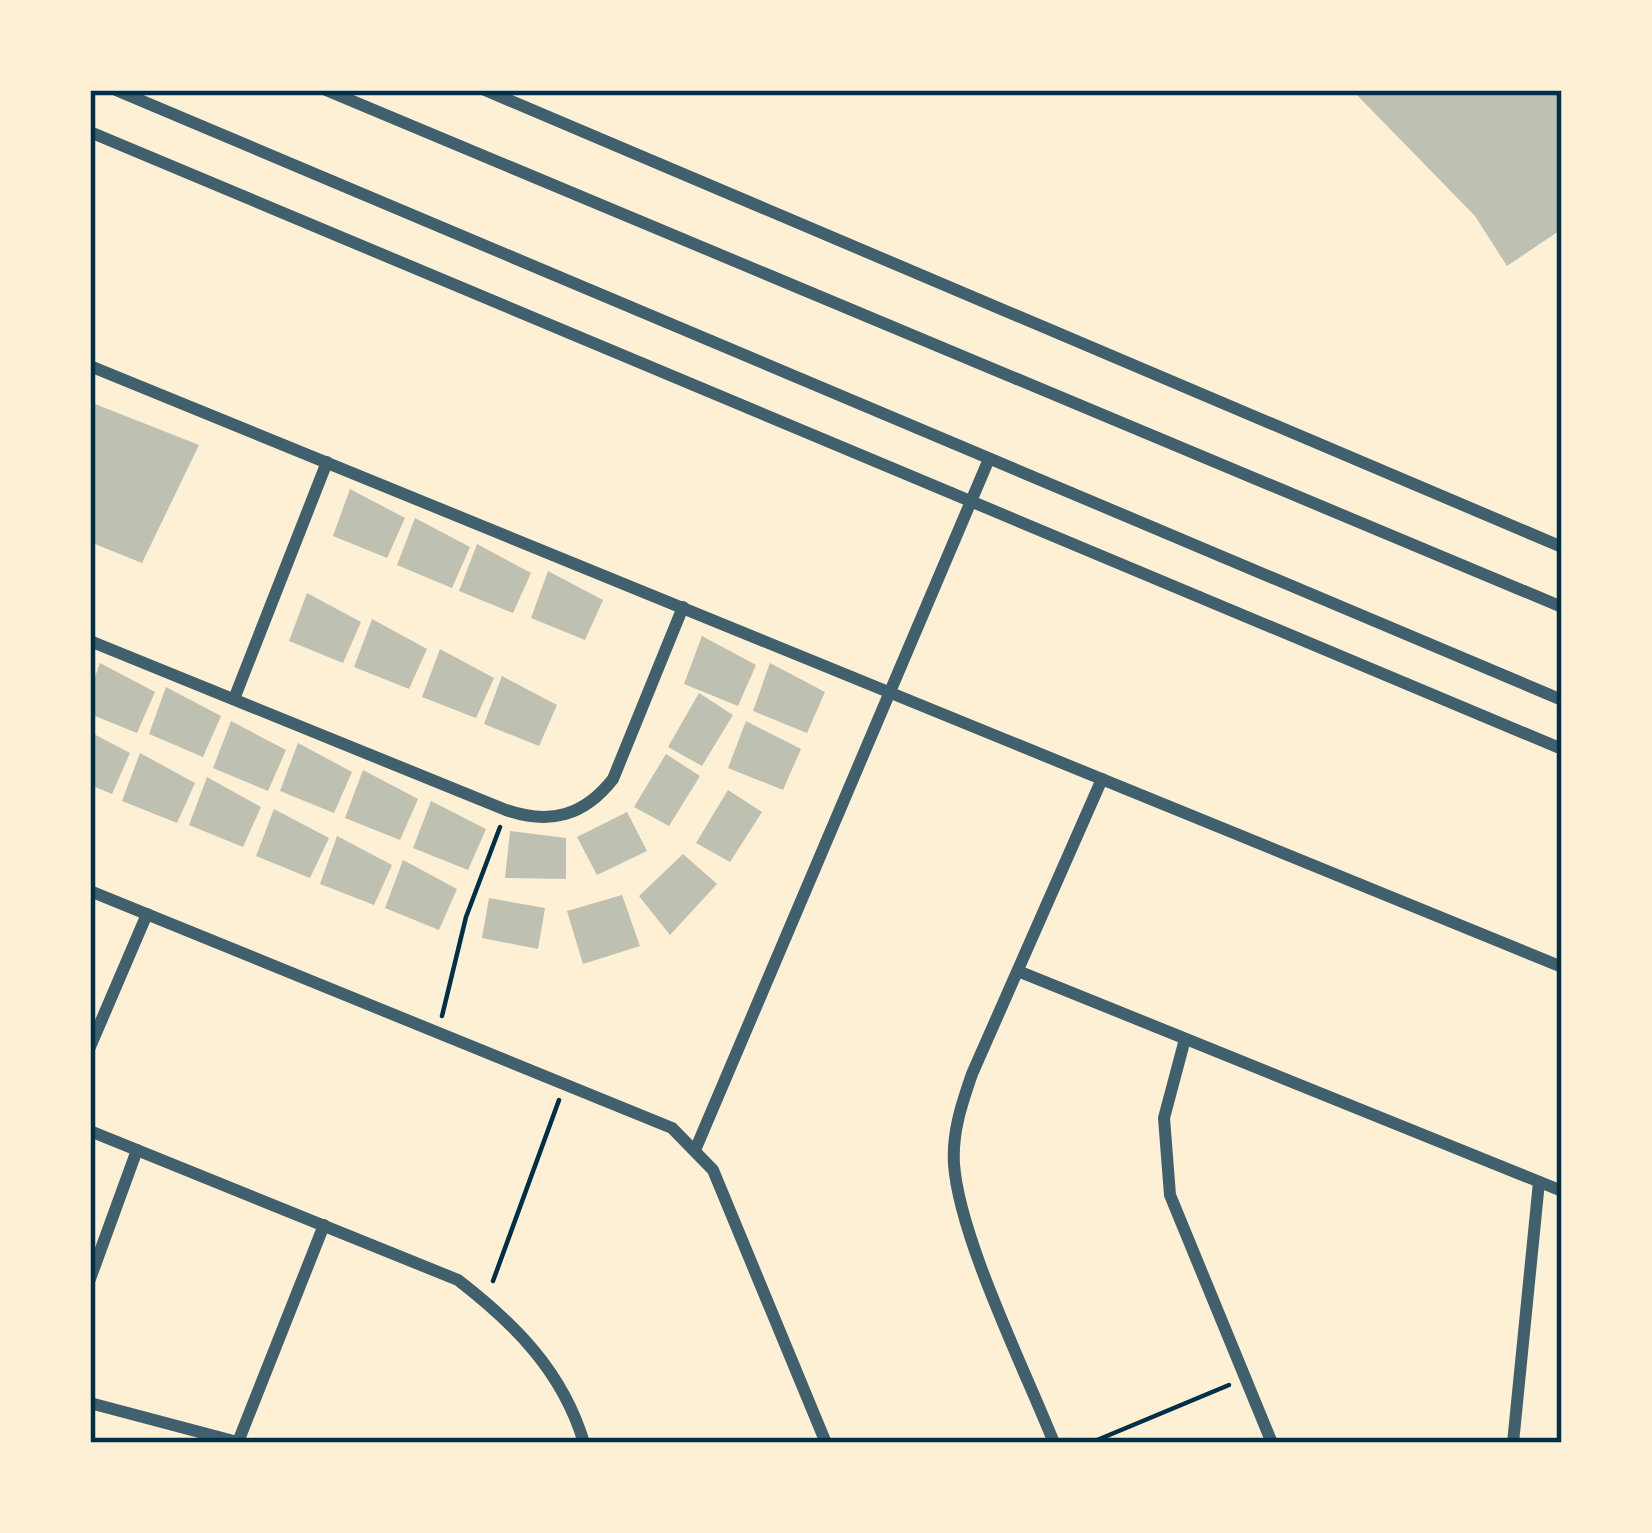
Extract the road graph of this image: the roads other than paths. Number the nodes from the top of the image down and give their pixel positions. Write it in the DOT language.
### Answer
graph roads {
  1 [pos="116,90"];
  2 [pos="326,90"];
  3 [pos="485,90"];
  4 [pos="90,131"];
  5 [pos="90,366"];
  6 [pos="989,459"];
  7 [pos="327,463"];
  8 [pos="971,501"];
  9 [pos="1562,547"];
  10 [pos="1562,607"];
  11 [pos="682,608"];
  12 [pos="90,641"];
  13 [pos="892,693"];
  14 [pos="234,699"];
  15 [pos="1562,700"];
  16 [pos="1562,749"];
  17 [pos="1102,778"];
  18 [pos="90,891"];
  19 [pos="147,914"];
  20 [pos="1562,967"];
  21 [pos="1018,971"];
  22 [pos="1185,1039"];
  23 [pos="90,1047"];
  24 [pos="90,1131"];
  25 [pos="696,1148"];
  26 [pos="137,1150"];
  27 [pos="1539,1182"];
  28 [pos="1562,1191"];
  29 [pos="324,1225"];
  30 [pos="90,1279"];
  31 [pos="90,1402"];
  32 [pos="239,1443"];
  33 [pos="584,1443"];
  34 [pos="826,1443"];
  35 [pos="1054,1443"];
  36 [pos="1272,1443"];
  37 [pos="1514,1443"];
  1 -- 6 [label="street"];
  2 -- 10 [label="street"];
  3 -- 9 [label="street"];
  4 -- 8 [label="street"];
  5 -- 7 [label="street"];
  6 -- 8 [label="street"];
  6 -- 15 [label="street"];
  7 -- 11 [label="street"];
  7 -- 14 [label="street"];
  8 -- 13 [label="street"];
  8 -- 16 [label="street"];
  11 -- 13 [label="street"];
  11 -- 14 [label="street"];
  12 -- 14 [label="street"];
  13 -- 17 [label="street"];
  13 -- 25 [label="street"];
  17 -- 20 [label="street"];
  17 -- 21 [label="street"];
  18 -- 19 [label="street"];
  19 -- 23 [label="street"];
  19 -- 25 [label="street"];
  21 -- 22 [label="street"];
  21 -- 35 [label="street"];
  22 -- 27 [label="street"];
  22 -- 36 [label="street"];
  24 -- 26 [label="street"];
  25 -- 34 [label="street"];
  26 -- 29 [label="street"];
  26 -- 30 [label="street"];
  27 -- 28 [label="street"];
  27 -- 37 [label="street"];
  29 -- 32 [label="street"];
  29 -- 33 [label="street"];
  31 -- 32 [label="street"];
}
